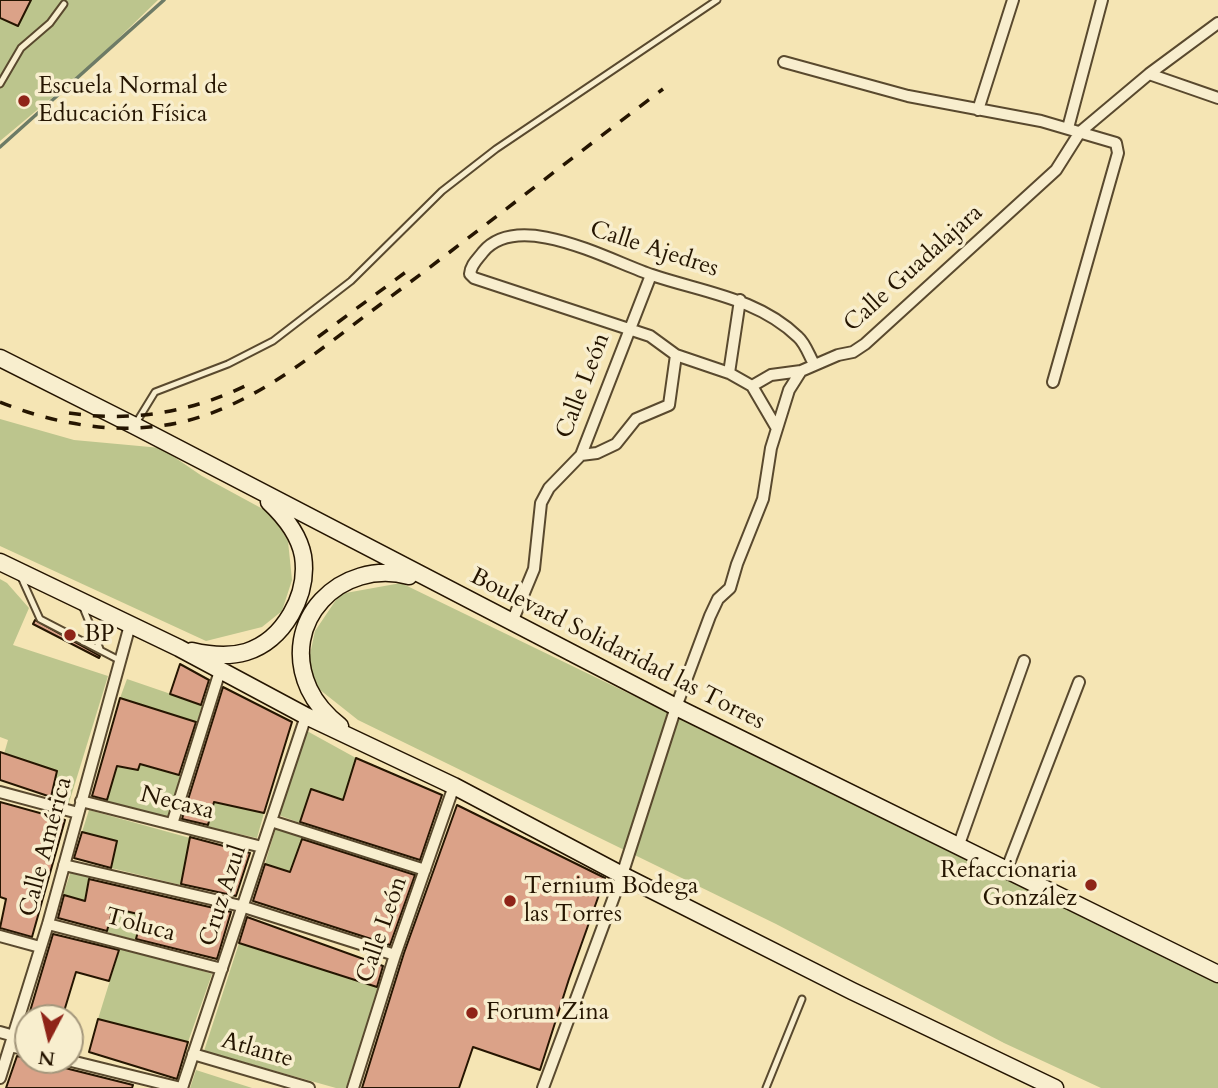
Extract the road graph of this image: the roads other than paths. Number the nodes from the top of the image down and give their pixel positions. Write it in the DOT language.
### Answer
graph roads {
  1 [pos="718,0"];
  2 [pos="1013,0"];
  3 [pos="1102,0"];
  4 [pos="64,4"];
  5 [pos="1218,23"];
  6 [pos="784,62"];
  7 [pos="1149,74"];
  8 [pos="0,84"];
  9 [pos="1218,98"];
  10 [pos="978,110"];
  11 [pos="1068,128"];
  12 [pos="1080,132"];
  13 [pos="651,275"];
  14 [pos="740,300"];
  15 [pos="628,331"];
  16 [pos="676,355"];
  17 [pos="0,358"];
  18 [pos="814,364"];
  19 [pos="801,371"];
  20 [pos="729,373"];
  21 [pos="1053,382"];
  22 [pos="752,386"];
  23 [pos="135,426"];
  24 [pos="776,427"];
  25 [pos="581,455"];
  26 [pos="242,483"];
  27 [pos="0,562"];
  28 [pos="19,571"];
  29 [pos="429,580"];
  30 [pos="81,602"];
  31 [pos="512,622"];
  32 [pos="130,625"];
  33 [pos="179,648"];
  34 [pos="100,649"];
  35 [pos="119,660"];
  36 [pos="1024,662"];
  37 [pos="220,671"];
  38 [pos="1079,682"];
  39 [pos="676,707"];
  40 [pos="306,716"];
  41 [pos="354,737"];
  42 [pos="454,786"];
  43 [pos="0,792"];
  44 [pos="81,801"];
  45 [pos="78,813"];
  46 [pos="271,821"];
  47 [pos="172,824"];
  48 [pos="958,847"];
  49 [pos="262,848"];
  50 [pos="64,865"];
  51 [pos="425,870"];
  52 [pos="1006,871"];
  53 [pos="622,875"];
  54 [pos="242,906"];
  55 [pos="48,924"];
  56 [pos="0,936"];
  57 [pos="40,947"];
  58 [pos="395,956"];
  59 [pos="222,969"];
  60 [pos="1218,974"];
  61 [pos="802,999"];
  62 [pos="0,1032"];
  63 [pos="12,1041"];
  64 [pos="193,1054"];
  65 [pos="84,1064"];
  66 [pos="0,1078"];
  67 [pos="181,1088"];
  68 [pos="309,1088"];
  69 [pos="353,1088"];
  70 [pos="543,1088"];
  71 [pos="766,1088"];
  72 [pos="1055,1088"];
  1 -- 23 [label="lane"];
  2 -- 10 [label="street"];
  3 -- 11 [label="street"];
  4 -- 8 [label="lane"];
  5 -- 7 [label="street, Calle Guadalajara"];
  6 -- 10 [label="street"];
  7 -- 9 [label="street"];
  7 -- 12 [label="street, Calle Guadalajara"];
  10 -- 11 [label="street"];
  11 -- 12 [label="street"];
  12 -- 18 [label="street, Calle Guadalajara"];
  12 -- 21 [label="street"];
  13 -- 14 [label="street, Calle Ajedres"];
  13 -- 15 [label="street, Calle León"];
  13 -- 15 [label="street, Calle Ajedres"];
  14 -- 18 [label="street, Calle Ajedres"];
  14 -- 20 [label="street"];
  15 -- 16 [label="street"];
  15 -- 25 [label="street, Calle León"];
  16 -- 20 [label="street"];
  16 -- 25 [label="street"];
  17 -- 23 [label="main road, Boulevard Solidaridad las Torres"];
  18 -- 19 [label="street, Calle Guadalajara"];
  19 -- 22 [label="street, Calle Guadalajara"];
  19 -- 24 [label="street"];
  20 -- 22 [label="street"];
  22 -- 24 [label="street"];
  23 -- 26 [label="main road, Boulevard Solidaridad las Torres"];
  24 -- 39 [label="street"];
  25 -- 31 [label="street, Calle León"];
  26 -- 29 [label="main road, Boulevard Solidaridad las Torres"];
  26 -- 33 [label="main road"];
  27 -- 28 [label="main road"];
  28 -- 30 [label="main road"];
  28 -- 34 [label="lane"];
  29 -- 31 [label="main road, Boulevard Solidaridad las Torres"];
  29 -- 41 [label="main road"];
  30 -- 32 [label="main road"];
  30 -- 34 [label="lane"];
  31 -- 39 [label="main road, Boulevard Solidaridad las Torres"];
  32 -- 33 [label="main road"];
  32 -- 35 [label="street, Calle América"];
  33 -- 37 [label="main road"];
  34 -- 35 [label="lane"];
  35 -- 44 [label="street, Calle América"];
  36 -- 48 [label="street"];
  37 -- 40 [label="main road"];
  37 -- 47 [label="street"];
  38 -- 52 [label="street"];
  39 -- 48 [label="main road, Boulevard Solidaridad las Torres"];
  39 -- 53 [label="street"];
  40 -- 41 [label="main road"];
  40 -- 46 [label="street, Cruz Azul"];
  41 -- 42 [label="main road"];
  42 -- 51 [label="street, Calle León"];
  42 -- 53 [label="main road"];
  43 -- 45 [label="street"];
  44 -- 45 [label="street, Calle América"];
  44 -- 47 [label="street, Necaxa"];
  45 -- 50 [label="street, Calle América"];
  46 -- 49 [label="street, Cruz Azul"];
  46 -- 51 [label="street"];
  47 -- 49 [label="street, Necaxa"];
  48 -- 52 [label="main road, Boulevard Solidaridad las Torres"];
  49 -- 54 [label="street, Cruz Azul"];
  50 -- 54 [label="street"];
  50 -- 55 [label="street, Calle América"];
  51 -- 58 [label="street, Calle León"];
  52 -- 60 [label="main road, Boulevard Solidaridad las Torres"];
  53 -- 70 [label="street"];
  53 -- 72 [label="main road"];
  54 -- 58 [label="street"];
  54 -- 59 [label="street, Cruz Azul"];
  55 -- 57 [label="street, Calle América"];
  55 -- 59 [label="street, Toluca"];
  56 -- 57 [label="street"];
  57 -- 63 [label="street, Calle América"];
  58 -- 69 [label="street, Calle León"];
  59 -- 64 [label="street, Cruz Azul"];
  61 -- 71 [label="lane"];
  62 -- 63 [label="street"];
  63 -- 66 [label="street, Calle América"];
  64 -- 67 [label="street, Cruz Azul"];
  64 -- 68 [label="street, Atlante"];
  65 -- 67 [label="street"];
}
